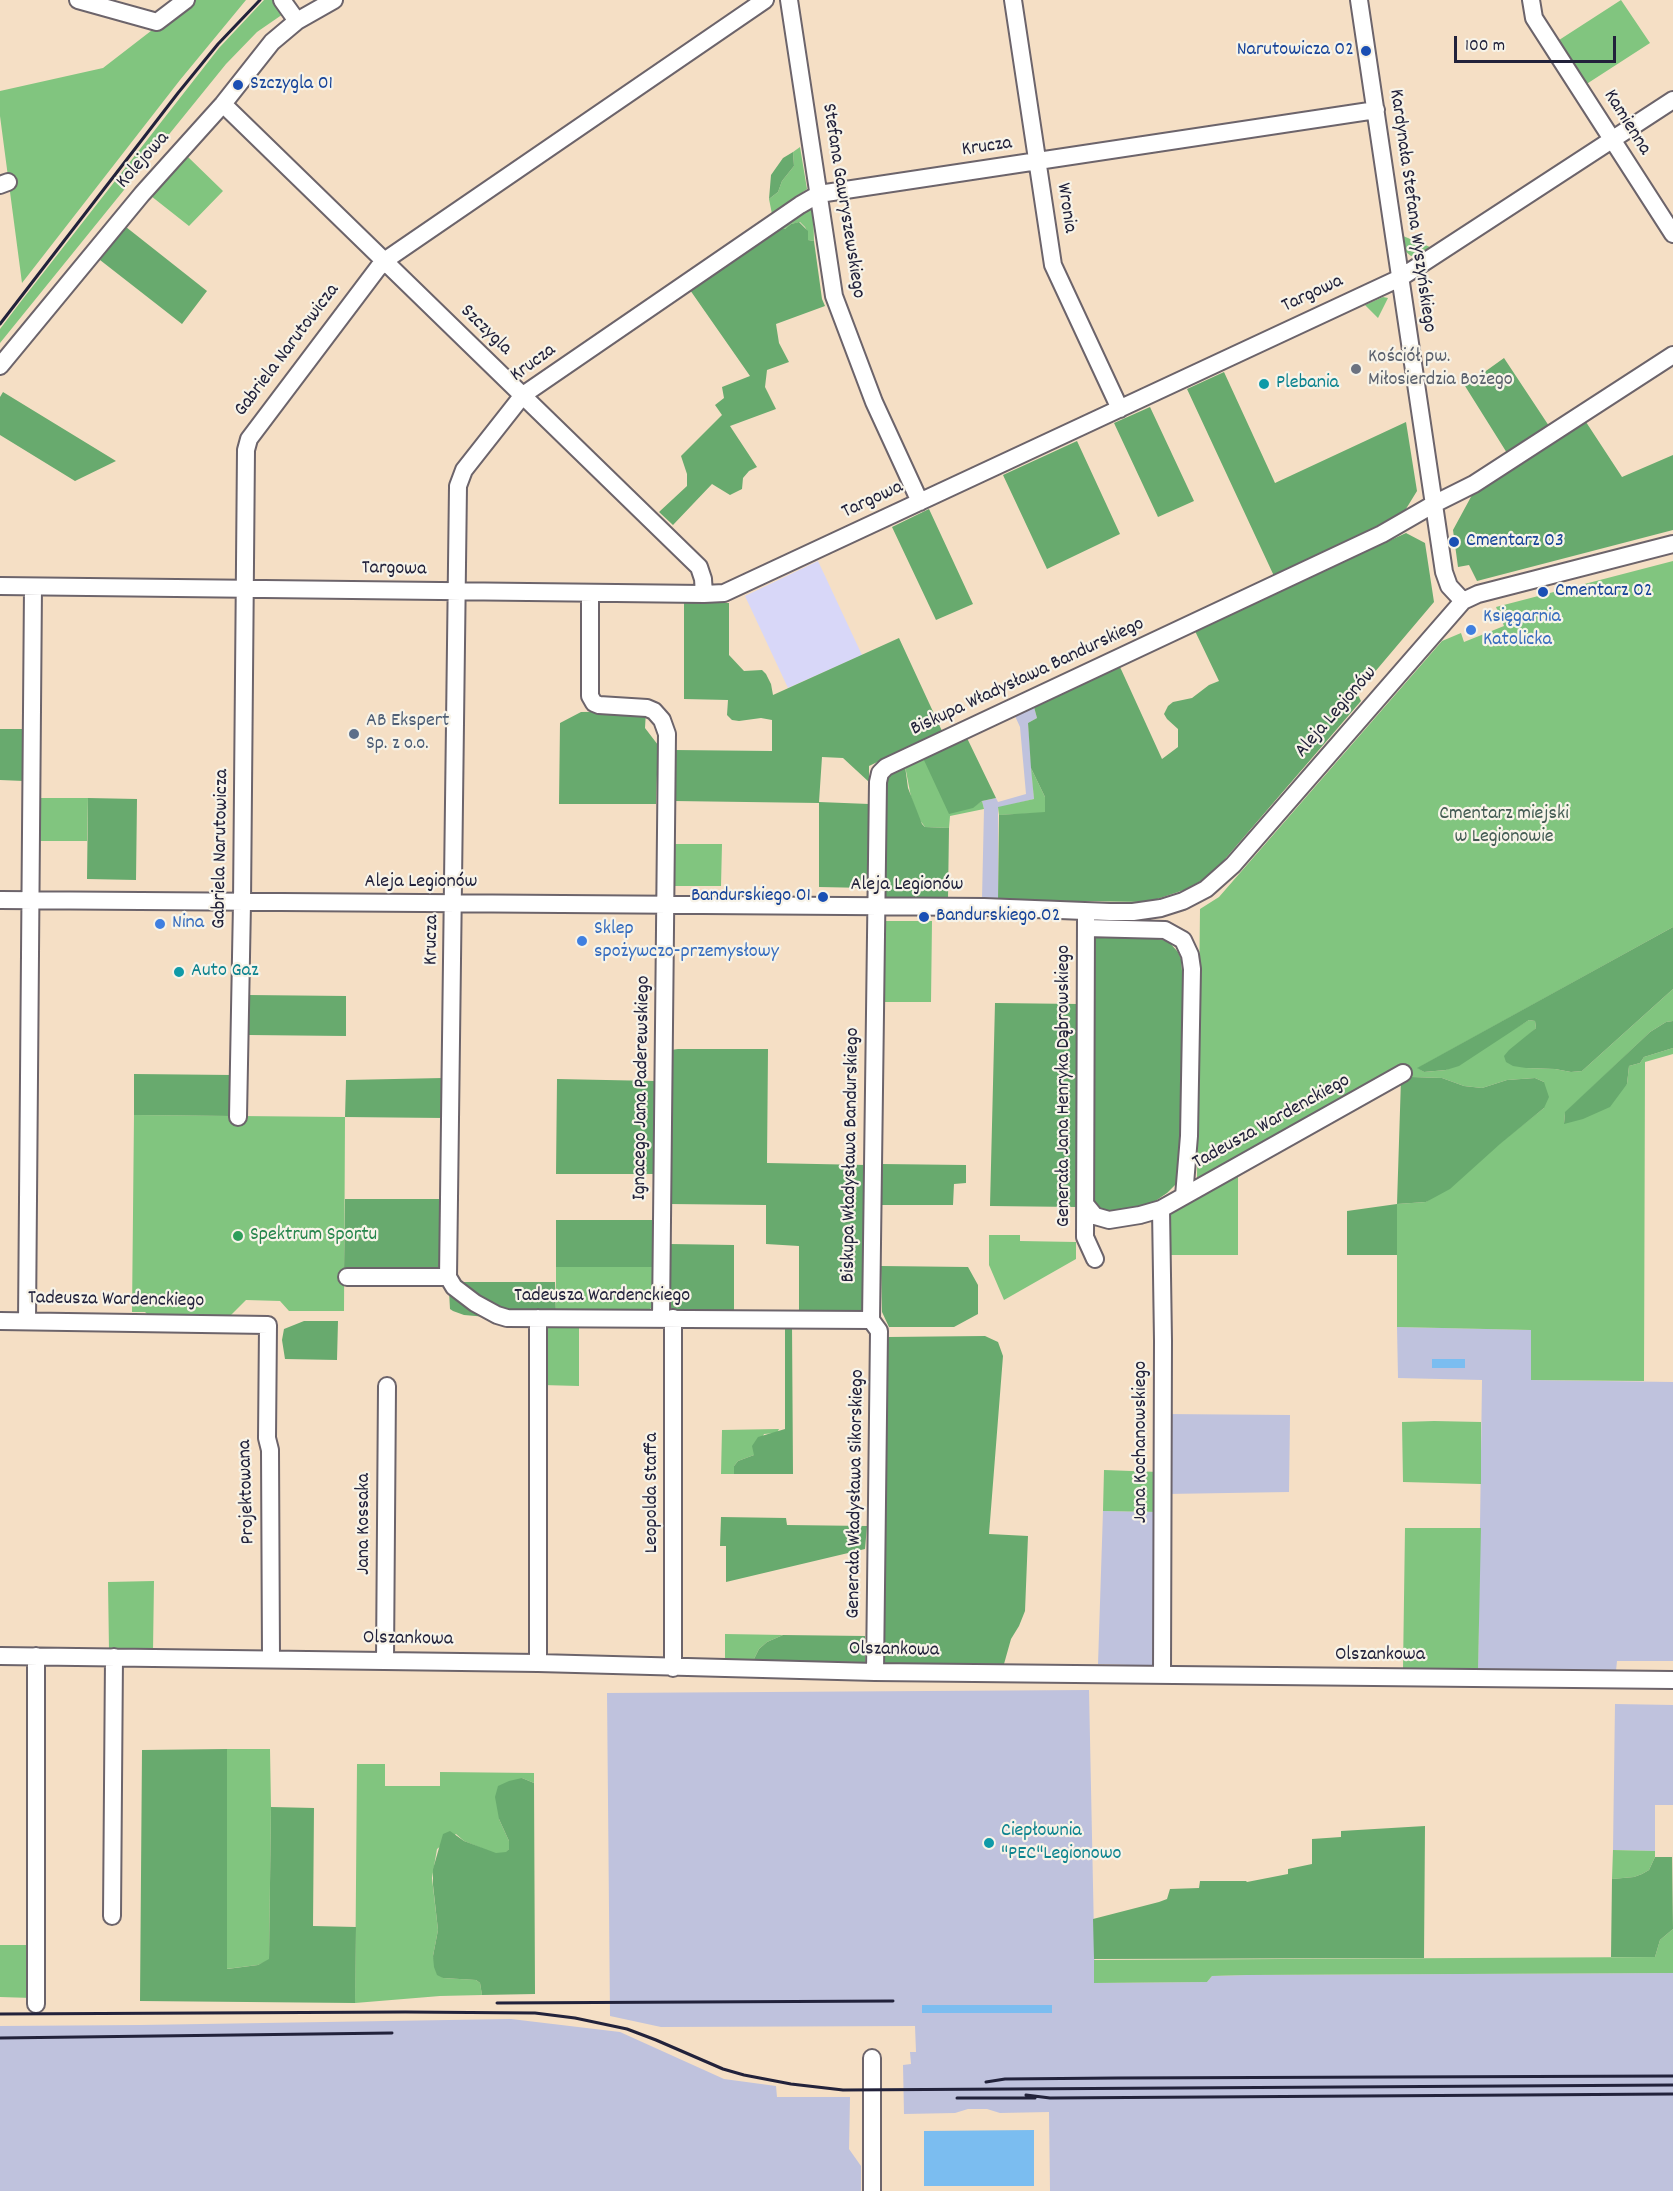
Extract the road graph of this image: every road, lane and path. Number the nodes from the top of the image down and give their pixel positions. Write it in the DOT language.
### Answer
graph roads {
  1 [pos="78,0"];
  2 [pos="186,0"];
  3 [pos="282,0"];
  4 [pos="334,0"];
  5 [pos="765,0"];
  6 [pos="789,0"];
  7 [pos="1013,0"];
  8 [pos="1359,0"];
  9 [pos="1532,0"];
  10 [pos="297,21"];
  11 [pos="1673,100"];
  12 [pos="223,104"];
  13 [pos="1376,110"];
  14 [pos="1611,140"];
  15 [pos="1036,162"];
  16 [pos="819,194"];
  17 [pos="1673,234"];
  18 [pos="384,262"];
  19 [pos="1400,278"];
  20 [pos="1673,355"];
  21 [pos="0,366"];
  22 [pos="523,395"];
  23 [pos="1119,409"];
  24 [pos="920,502"];
  25 [pos="1434,504"];
  26 [pos="1673,544"];
  27 [pos="0,586"];
  28 [pos="33,587"];
  29 [pos="245,589"];
  30 [pos="456,591"];
  31 [pos="590,593"];
  32 [pos="704,594"];
  33 [pos="1463,601"];
  34 [pos="0,900"];
  35 [pos="31,900"];
  36 [pos="242,903"];
  37 [pos="454,904"];
  38 [pos="666,904"];
  39 [pos="876,907"];
  40 [pos="1087,910"];
  41 [pos="1086,928"];
  42 [pos="1403,1073"];
  43 [pos="238,1117"];
  44 [pos="1184,1196"];
  45 [pos="1086,1205"];
  46 [pos="1161,1209"];
  47 [pos="1095,1259"];
  48 [pos="347,1277"];
  49 [pos="448,1277"];
  50 [pos="538,1318"];
  51 [pos="667,1318"];
  52 [pos="871,1320"];
  53 [pos="0,1321"];
  54 [pos="27,1321"];
  55 [pos="268,1325"];
  56 [pos="387,1386"];
  57 [pos="0,1656"];
  58 [pos="36,1656"];
  59 [pos="114,1657"];
  60 [pos="271,1658"];
  61 [pos="385,1661"];
  62 [pos="538,1663"];
  63 [pos="673,1668"];
  64 [pos="875,1672"];
  65 [pos="1162,1675"];
  66 [pos="1673,1680"];
  67 [pos="112,1916"];
  68 [pos="36,2004"];
  69 [pos="872,2058"];
  70 [pos="872,2191"];
  1 -- 2 [label="street"];
  3 -- 10 [label="street"];
  4 -- 10 [label="street, Kolejowa"];
  5 -- 18 [label="street, Gabriela Narutowicza"];
  6 -- 16 [label="street, Stefana Gawryszewskiego"];
  7 -- 15 [label="street, Wronia"];
  8 -- 13 [label="street, Kardynała Stefana Wyszyńskiego"];
  9 -- 14 [label="street, Kamienna"];
  10 -- 12 [label="street, Kolejowa"];
  11 -- 14 [label="street, Targowa"];
  12 -- 18 [label="street, Szczygla"];
  12 -- 21 [label="street, Kolejowa"];
  13 -- 15 [label="street, Krucza"];
  13 -- 19 [label="street, Kardynała Stefana Wyszyńskiego"];
  14 -- 17 [label="street, Kamienna"];
  14 -- 19 [label="street, Targowa"];
  15 -- 16 [label="street, Krucza"];
  15 -- 23 [label="street, Wronia"];
  16 -- 22 [label="street, Krucza"];
  16 -- 24 [label="street, Stefana Gawryszewskiego"];
  18 -- 22 [label="street, Szczygla"];
  18 -- 29 [label="street, Gabriela Narutowicza"];
  19 -- 23 [label="street, Targowa"];
  19 -- 25 [label="street, Kardynała Stefana Wyszyńskiego"];
  20 -- 25 [label="street, Biskupa Władysława Bandurskiego"];
  22 -- 30 [label="street, Krucza"];
  22 -- 32 [label="street, Szczygla"];
  23 -- 24 [label="street, Targowa"];
  24 -- 32 [label="street, Targowa"];
  25 -- 33 [label="street, Kardynała Stefana Wyszyńskiego"];
  25 -- 39 [label="street, Biskupa Władysława Bandurskiego"];
  26 -- 33 [label="street, Aleja Legionów"];
  27 -- 28 [label="street, Targowa"];
  28 -- 29 [label="street, Targowa"];
  28 -- 35 [label="street"];
  29 -- 30 [label="street, Targowa"];
  29 -- 36 [label="street, Gabriela Narutowicza"];
  30 -- 31 [label="street, Targowa"];
  30 -- 37 [label="street, Krucza"];
  31 -- 32 [label="street, Targowa"];
  31 -- 38 [label="street, Ignacego Jana Paderewskiego"];
  33 -- 40 [label="street, Aleja Legionów"];
  34 -- 35 [label="street, Aleja Legionów"];
  35 -- 36 [label="street, Aleja Legionów"];
  35 -- 54 [label="street"];
  36 -- 37 [label="street, Aleja Legionów"];
  36 -- 43 [label="street, Gabriela Narutowicza"];
  37 -- 38 [label="street, Aleja Legionów"];
  37 -- 49 [label="street, Krucza"];
  38 -- 39 [label="street, Aleja Legionów"];
  38 -- 51 [label="street, Ignacego Jana Paderewskiego"];
  39 -- 40 [label="street, Aleja Legionów"];
  39 -- 52 [label="street, Biskupa Władysława Bandurskiego"];
  40 -- 41 [label="street, Generała Jana Henryka Dąbrowskiego"];
  41 -- 44 [label="street"];
  41 -- 45 [label="street, Generała Jana Henryka Dąbrowskiego"];
  42 -- 44 [label="street, Tadeusza Wardenckiego"];
  44 -- 46 [label="street, Tadeusza Wardenckiego"];
  45 -- 46 [label="street, Tadeusza Wardenckiego"];
  45 -- 47 [label="street, Generała Jana Henryka Dąbrowskiego"];
  46 -- 65 [label="street, Jana Kochanowskiego"];
  48 -- 49 [label="street"];
  49 -- 50 [label="street, Tadeusza Wardenckiego"];
  50 -- 51 [label="street, Tadeusza Wardenckiego"];
  50 -- 62 [label="street"];
  51 -- 52 [label="street, Tadeusza Wardenckiego"];
  51 -- 63 [label="street, Leopolda Staffa"];
  52 -- 64 [label="street, Generała Władysława Sikorskiego"];
  53 -- 54 [label="street, Tadeusza Wardenckiego"];
  54 -- 55 [label="street, Tadeusza Wardenckiego"];
  55 -- 60 [label="street, Projektowana"];
  56 -- 61 [label="street, Jana Kossaka"];
  57 -- 58 [label="street, Olszankowa"];
  58 -- 59 [label="street, Olszankowa"];
  58 -- 68 [label="street"];
  59 -- 60 [label="street, Olszankowa"];
  59 -- 67 [label="street"];
  60 -- 61 [label="street, Olszankowa"];
  61 -- 62 [label="street, Olszankowa"];
  62 -- 63 [label="street, Olszankowa"];
  63 -- 64 [label="street, Olszankowa"];
  64 -- 65 [label="street, Olszankowa"];
  65 -- 66 [label="street, Olszankowa"];
  69 -- 70 [label="street"];
}
